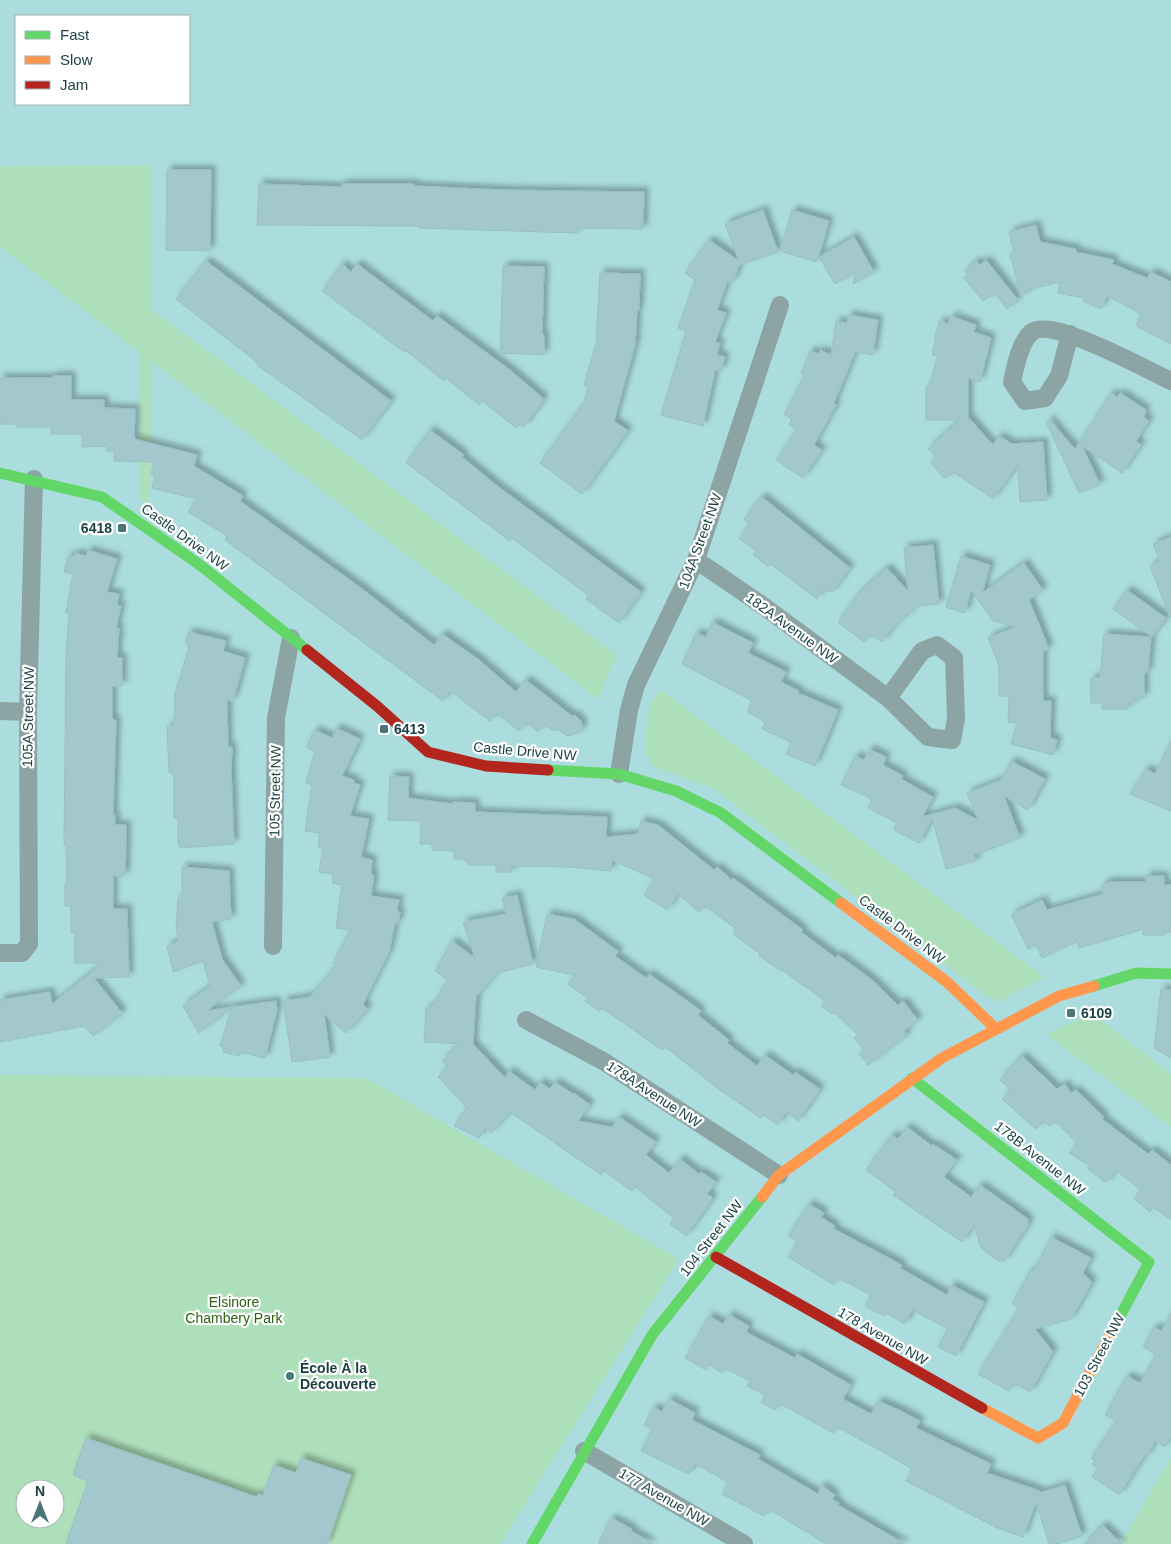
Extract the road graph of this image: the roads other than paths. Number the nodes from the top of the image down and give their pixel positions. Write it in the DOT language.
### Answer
graph roads {
  1 [pos="780,306"];
  2 [pos="1070,334"];
  3 [pos="1171,381"];
  4 [pos="0,474"];
  5 [pos="34,479"];
  6 [pos="696,560"];
  7 [pos="291,638"];
  8 [pos="888,698"];
  9 [pos="0,711"];
  10 [pos="28,712"];
  11 [pos="619,774"];
  12 [pos="273,946"];
  13 [pos="0,953"];
  14 [pos="1171,974"];
  15 [pos="526,1020"];
  16 [pos="996,1029"];
  17 [pos="912,1078"];
  18 [pos="779,1175"];
  19 [pos="716,1257"];
  20 [pos="1149,1262"];
  21 [pos="1038,1438"];
  22 [pos="584,1451"];
  23 [pos="532,1544"];
  24 [pos="744,1544"];
  1 -- 6 [label="street, 104A Street NW"];
  2 -- 3 [label="street"];
  4 -- 5 [label="street, Castle Drive NW"];
  5 -- 7 [label="street, Castle Drive NW"];
  5 -- 10 [label="street, 105A Street NW"];
  6 -- 8 [label="street, 182A Avenue NW"];
  6 -- 11 [label="street, 104A Street NW"];
  7 -- 11 [label="street, Castle Drive NW"];
  7 -- 12 [label="street, 105 Street NW"];
  8 -- 8 [label="street, 182A Avenue NW"];
  9 -- 10 [label="street"];
  10 -- 13 [label="street, 105A Street NW"];
  11 -- 16 [label="street, Castle Drive NW"];
  14 -- 16 [label="street, 104 Street NW"];
  15 -- 18 [label="street, 178A Avenue NW"];
  16 -- 17 [label="street, 104 Street NW"];
  17 -- 18 [label="street, 104 Street NW"];
  17 -- 20 [label="street, 178B Avenue NW"];
  18 -- 19 [label="street, 104 Street NW"];
  19 -- 21 [label="street, 178 Avenue NW"];
  19 -- 22 [label="street, 104 Street NW"];
  20 -- 21 [label="street, 103 Street NW"];
  22 -- 23 [label="street, 104 Street NW"];
  22 -- 24 [label="street, 177 Avenue NW"];
}
